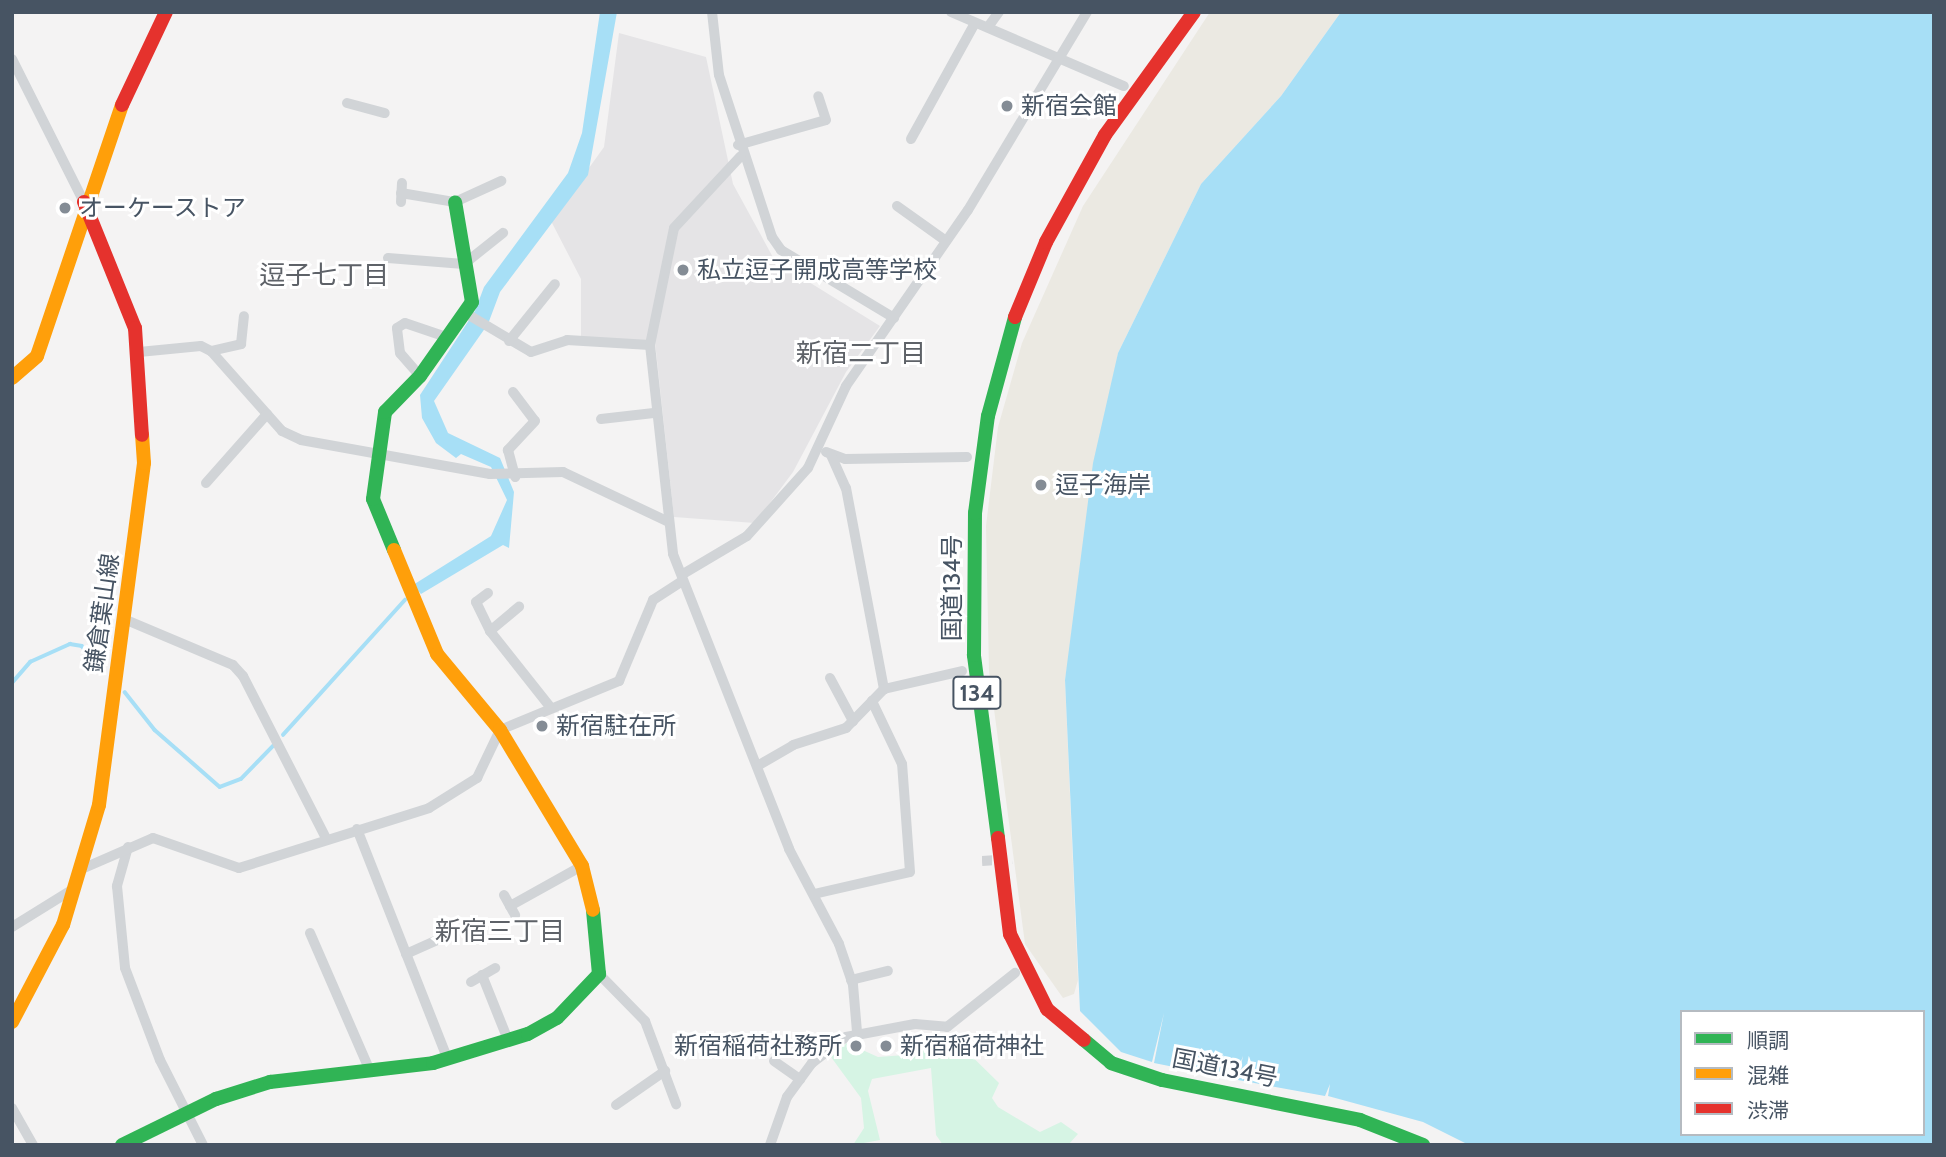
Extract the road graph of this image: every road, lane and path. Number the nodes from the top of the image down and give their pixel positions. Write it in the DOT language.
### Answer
graph roads {
  1 [pos="166,12"];
  2 [pos="712,12"];
  3 [pos="951,12"];
  4 [pos="999,12"];
  5 [pos="1087,12"];
  6 [pos="1194,12"];
  7 [pos="975,23"];
  8 [pos="988,27"];
  9 [pos="1061,55"];
  10 [pos="12,59"];
  11 [pos="1124,86"];
  12 [pos="818,96"];
  13 [pos="347,103"];
  14 [pos="385,113"];
  15 [pos="911,139"];
  16 [pos="740,151"];
  17 [pos="501,181"];
  18 [pos="401,193"];
  19 [pos="84,202"];
  20 [pos="455,202"];
  21 [pos="897,206"];
  22 [pos="503,233"];
  23 [pos="946,241"];
  24 [pos="388,258"];
  25 [pos="464,264"];
  26 [pos="555,284"];
  27 [pos="469,315"];
  28 [pos="244,316"];
  29 [pos="894,318"];
  30 [pos="449,338"];
  31 [pos="509,341"];
  32 [pos="650,345"];
  33 [pos="211,351"];
  34 [pos="139,352"];
  35 [pos="420,376"];
  36 [pos="12,378"];
  37 [pos="513,392"];
  38 [pos="654,413"];
  39 [pos="267,414"];
  40 [pos="601,419"];
  41 [pos="826,452"];
  42 [pos="377,455"];
  43 [pos="967,457"];
  44 [pos="512,476"];
  45 [pos="206,484"];
  46 [pos="669,522"];
  47 [pos="683,578"];
  48 [pos="488,593"];
  49 [pos="519,607"];
  50 [pos="124,619"];
  51 [pos="490,631"];
  52 [pos="962,671"];
  53 [pos="830,678"];
  54 [pos="884,689"];
  55 [pos="872,702"];
  56 [pos="551,708"];
  57 [pos="853,721"];
  58 [pos="500,730"];
  59 [pos="759,765"];
  60 [pos="357,829"];
  61 [pos="326,838"];
  62 [pos="128,847"];
  63 [pos="582,866"];
  64 [pos="84,868"];
  65 [pos="78,886"];
  66 [pos="814,894"];
  67 [pos="510,905"];
  68 [pos="12,928"];
  69 [pos="464,928"];
  70 [pos="310,933"];
  71 [pos="406,954"];
  72 [pos="495,968"];
  73 [pos="888,971"];
  74 [pos="1015,973"];
  75 [pos="599,974"];
  76 [pos="482,975"];
  77 [pos="851,980"];
  78 [pos="471,982"];
  79 [pos="12,1022"];
  80 [pos="857,1032"];
  81 [pos="508,1040"];
  82 [pos="447,1058"];
  83 [pos="774,1061"];
  84 [pos="370,1071"];
  85 [pos="665,1071"];
  86 [pos="800,1079"];
  87 [pos="676,1104"];
  88 [pos="616,1105"];
  89 [pos="12,1108"];
  90 [pos="185,1113"];
  91 [pos="33,1145"];
  92 [pos="122,1145"];
  93 [pos="202,1145"];
  94 [pos="770,1145"];
  95 [pos="1423,1145"];
  1 -- 19 [label="main road"];
  2 -- 16 [label="street"];
  3 -- 7 [label="street"];
  4 -- 8 [label="street"];
  5 -- 9 [label="street"];
  6 -- 95 [label="main road, 国道134号 / 134"];
  7 -- 8 [label="street"];
  7 -- 15 [label="street"];
  8 -- 9 [label="street"];
  9 -- 11 [label="street"];
  9 -- 23 [label="street"];
  10 -- 19 [label="street"];
  12 -- 16 [label="street"];
  13 -- 14 [label="street"];
  16 -- 29 [label="street"];
  16 -- 32 [label="street"];
  17 -- 20 [label="street"];
  18 -- 20 [label="street"];
  19 -- 34 [label="main road, 鎌倉葉山線"];
  19 -- 36 [label="main road"];
  20 -- 25 [label="main road"];
  21 -- 23 [label="street"];
  22 -- 25 [label="street"];
  23 -- 29 [label="street"];
  24 -- 25 [label="street"];
  25 -- 27 [label="main road"];
  26 -- 31 [label="street"];
  27 -- 30 [label="main road"];
  27 -- 31 [label="street"];
  28 -- 33 [label="street"];
  29 -- 41 [label="street"];
  30 -- 35 [label="main road"];
  30 -- 35 [label="street"];
  31 -- 32 [label="street"];
  32 -- 38 [label="street"];
  33 -- 34 [label="street"];
  33 -- 39 [label="street"];
  34 -- 50 [label="main road, 鎌倉葉山線"];
  35 -- 42 [label="main road"];
  37 -- 44 [label="street"];
  38 -- 40 [label="street"];
  38 -- 46 [label="street"];
  39 -- 42 [label="street"];
  39 -- 45 [label="street"];
  41 -- 43 [label="street"];
  41 -- 47 [label="street"];
  41 -- 54 [label="street"];
  42 -- 44 [label="street"];
  42 -- 58 [label="main road"];
  44 -- 46 [label="street"];
  46 -- 47 [label="street"];
  47 -- 56 [label="street"];
  47 -- 59 [label="street"];
  48 -- 51 [label="street"];
  49 -- 51 [label="street"];
  50 -- 61 [label="street"];
  50 -- 64 [label="main road, 鎌倉葉山線"];
  51 -- 56 [label="street"];
  52 -- 54 [label="street"];
  53 -- 57 [label="street"];
  54 -- 55 [label="street"];
  55 -- 57 [label="street"];
  55 -- 66 [label="street"];
  56 -- 58 [label="street"];
  57 -- 59 [label="street"];
  58 -- 60 [label="street"];
  58 -- 63 [label="main road"];
  59 -- 66 [label="street"];
  60 -- 61 [label="street"];
  60 -- 71 [label="street"];
  61 -- 62 [label="street"];
  62 -- 64 [label="street"];
  62 -- 90 [label="street"];
  63 -- 67 [label="street"];
  63 -- 75 [label="main road"];
  64 -- 65 [label="main road, 鎌倉葉山線"];
  65 -- 68 [label="street"];
  65 -- 79 [label="main road, 鎌倉葉山線"];
  66 -- 77 [label="street"];
  69 -- 71 [label="street"];
  70 -- 84 [label="street"];
  71 -- 82 [label="street"];
  72 -- 76 [label="street"];
  73 -- 77 [label="street"];
  74 -- 80 [label="street"];
  75 -- 81 [label="main road"];
  75 -- 85 [label="street"];
  76 -- 78 [label="street"];
  76 -- 81 [label="street"];
  77 -- 80 [label="street"];
  80 -- 86 [label="street"];
  81 -- 82 [label="main road"];
  82 -- 84 [label="main road"];
  83 -- 86 [label="street"];
  84 -- 90 [label="main road"];
  85 -- 87 [label="street"];
  85 -- 88 [label="street"];
  86 -- 94 [label="street"];
  89 -- 91 [label="street"];
  90 -- 92 [label="main road"];
  90 -- 93 [label="street"];
}
